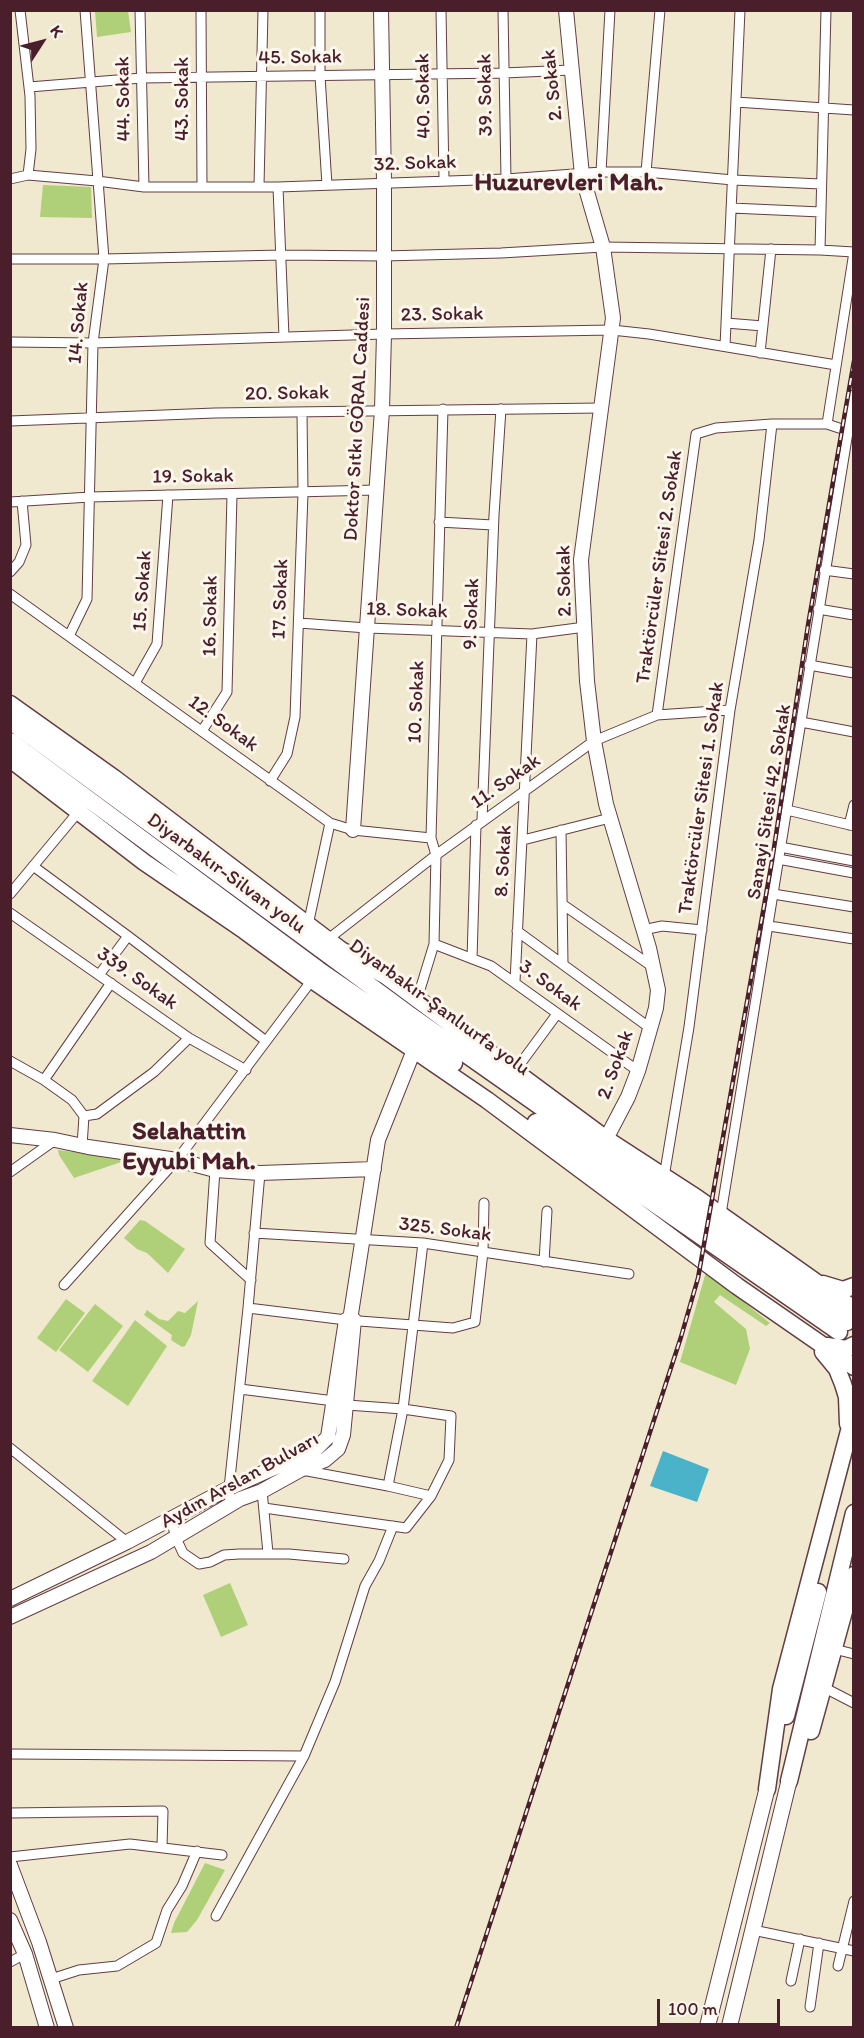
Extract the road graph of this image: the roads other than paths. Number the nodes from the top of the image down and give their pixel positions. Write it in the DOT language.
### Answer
graph roads {
  1 [pos="20,10"];
  2 [pos="85,10"];
  3 [pos="140,10"];
  4 [pos="201,10"];
  5 [pos="263,10"];
  6 [pos="320,10"];
  7 [pos="381,10"];
  8 [pos="441,10"];
  9 [pos="503,10"];
  10 [pos="566,10"];
  11 [pos="610,10"];
  12 [pos="660,10"];
  13 [pos="740,10"];
  14 [pos="826,10"];
  15 [pos="571,70"];
  16 [pos="442,73"];
  17 [pos="504,73"];
  18 [pos="381,75"];
  19 [pos="320,76"];
  20 [pos="201,77"];
  21 [pos="262,77"];
  22 [pos="142,78"];
  23 [pos="92,82"];
  24 [pos="29,87"];
  25 [pos="736,102"];
  26 [pos="822,108"];
  27 [pos="854,110"];
  28 [pos="601,172"];
  29 [pos="646,172"];
  30 [pos="28,175"];
  31 [pos="582,175"];
  32 [pos="10,179"];
  33 [pos="444,180"];
  34 [pos="506,180"];
  35 [pos="733,180"];
  36 [pos="97,181"];
  37 [pos="384,182"];
  38 [pos="327,184"];
  39 [pos="821,184"];
  40 [pos="259,186"];
  41 [pos="144,187"];
  42 [pos="202,187"];
  43 [pos="278,187"];
  44 [pos="731,208"];
  45 [pos="820,213"];
  46 [pos="603,247"];
  47 [pos="729,248"];
  48 [pos="771,249"];
  49 [pos="820,250"];
  50 [pos="854,252"];
  51 [pos="282,255"];
  52 [pos="384,256"];
  53 [pos="11,259"];
  54 [pos="104,259"];
  55 [pos="726,323"];
  56 [pos="763,327"];
  57 [pos="612,330"];
  58 [pos="384,334"];
  59 [pos="284,337"];
  60 [pos="10,342"];
  61 [pos="93,343"];
  62 [pos="725,346"];
  63 [pos="760,353"];
  64 [pos="836,365"];
  65 [pos="854,395"];
  66 [pos="600,408"];
  67 [pos="501,409"];
  68 [pos="382,410"];
  69 [pos="443,410"];
  70 [pos="302,412"];
  71 [pos="92,419"];
  72 [pos="10,421"];
  73 [pos="772,423"];
  74 [pos="827,424"];
  75 [pos="850,432"];
  76 [pos="376,490"];
  77 [pos="303,493"];
  78 [pos="168,495"];
  79 [pos="232,495"];
  80 [pos="90,498"];
  81 [pos="22,501"];
  82 [pos="10,502"];
  83 [pos="439,522"];
  84 [pos="494,525"];
  85 [pos="824,570"];
  86 [pos="10,572"];
  87 [pos="854,574"];
  88 [pos="10,594"];
  89 [pos="818,609"];
  90 [pos="854,615"];
  91 [pos="298,623"];
  92 [pos="585,627"];
  93 [pos="367,628"];
  94 [pos="437,630"];
  95 [pos="489,632"];
  96 [pos="532,634"];
  97 [pos="69,636"];
  98 [pos="809,665"];
  99 [pos="854,673"];
  100 [pos="135,683"];
  101 [pos="10,704"];
  102 [pos="730,710"];
  103 [pos="657,715"];
  104 [pos="10,721"];
  105 [pos="801,722"];
  106 [pos="202,731"];
  107 [pos="854,732"];
  108 [pos="10,741"];
  109 [pos="594,741"];
  110 [pos="64,743"];
  111 [pos="10,759"];
  112 [pos="270,781"];
  113 [pos="525,791"];
  114 [pos="113,797"];
  115 [pos="96,804"];
  116 [pos="854,805"];
  117 [pos="787,810"];
  118 [pos="79,811"];
  119 [pos="610,818"];
  120 [pos="479,823"];
  121 [pos="330,824"];
  122 [pos="851,826"];
  123 [pos="353,830"];
  124 [pos="561,830"];
  125 [pos="431,838"];
  126 [pos="523,840"];
  127 [pos="780,847"];
  128 [pos="185,850"];
  129 [pos="436,855"];
  130 [pos="222,859"];
  131 [pos="778,860"];
  132 [pos="854,861"];
  133 [pos="33,866"];
  134 [pos="854,873"];
  135 [pos="10,894"];
  136 [pos="191,894"];
  137 [pos="773,894"];
  138 [pos="562,904"];
  139 [pos="854,907"];
  140 [pos="10,913"];
  141 [pos="308,925"];
  142 [pos="769,926"];
  143 [pos="643,930"];
  144 [pos="702,930"];
  145 [pos="517,931"];
  146 [pos="128,936"];
  147 [pos="854,939"];
  148 [pos="327,940"];
  149 [pos="434,944"];
  150 [pos="472,959"];
  151 [pos="562,964"];
  152 [pos="653,967"];
  153 [pos="99,975"];
  154 [pos="312,980"];
  155 [pos="111,982"];
  156 [pos="515,982"];
  157 [pos="419,993"];
  158 [pos="557,1014"];
  159 [pos="650,1028"];
  160 [pos="189,1038"];
  161 [pos="266,1041"];
  162 [pos="416,1044"];
  163 [pos="456,1046"];
  164 [pos="10,1061"];
  165 [pos="509,1067"];
  166 [pos="246,1070"];
  167 [pos="638,1071"];
  168 [pos="44,1080"];
  169 [pos="84,1116"];
  170 [pos="10,1135"];
  171 [pos="538,1137"];
  172 [pos="606,1139"];
  173 [pos="55,1140"];
  174 [pos="82,1146"];
  175 [pos="177,1160"];
  176 [pos="593,1163"];
  177 [pos="374,1169"];
  178 [pos="215,1170"];
  179 [pos="10,1172"];
  180 [pos="260,1173"];
  181 [pos="664,1177"];
  182 [pos="484,1203"];
  183 [pos="547,1211"];
  184 [pos="721,1214"];
  185 [pos="254,1233"];
  186 [pos="361,1240"];
  187 [pos="423,1242"];
  188 [pos="483,1252"];
  189 [pos="544,1262"];
  190 [pos="629,1274"];
  191 [pos="807,1277"];
  192 [pos="250,1280"];
  193 [pos="64,1285"];
  194 [pos="854,1286"];
  195 [pos="248,1308"];
  196 [pos="350,1320"];
  197 [pos="846,1321"];
  198 [pos="414,1325"];
  199 [pos="817,1341"];
  200 [pos="854,1345"];
  201 [pos="854,1367"];
  202 [pos="240,1389"];
  203 [pos="341,1403"];
  204 [pos="403,1409"];
  205 [pos="854,1412"];
  206 [pos="848,1435"];
  207 [pos="10,1448"];
  208 [pos="853,1454"];
  209 [pos="300,1470"];
  210 [pos="388,1486"];
  211 [pos="229,1488"];
  212 [pos="262,1491"];
  213 [pos="431,1496"];
  214 [pos="230,1505"];
  215 [pos="264,1508"];
  216 [pos="854,1513"];
  217 [pos="171,1519"];
  218 [pos="393,1526"];
  219 [pos="176,1538"];
  220 [pos="127,1542"];
  221 [pos="268,1553"];
  222 [pos="344,1559"];
  223 [pos="852,1586"];
  224 [pos="10,1599"];
  225 [pos="10,1617"];
  226 [pos="834,1649"];
  227 [pos="854,1654"];
  228 [pos="823,1687"];
  229 [pos="854,1703"];
  230 [pos="10,1754"];
  231 [pos="304,1756"];
  232 [pos="789,1781"];
  233 [pos="768,1789"];
  234 [pos="10,1813"];
  235 [pos="162,1847"];
  236 [pos="197,1851"];
  237 [pos="222,1855"];
  238 [pos="10,1857"];
  239 [pos="10,1865"];
  240 [pos="854,1901"];
  241 [pos="216,1916"];
  242 [pos="10,1920"];
  243 [pos="753,1930"];
  244 [pos="800,1939"];
  245 [pos="819,1943"];
  246 [pos="842,1948"];
  247 [pos="854,1951"];
  248 [pos="25,1954"];
  249 [pos="10,1962"];
  250 [pos="838,1966"];
  251 [pos="51,1979"];
  252 [pos="791,1982"];
  253 [pos="810,2007"];
  254 [pos="47,2028"];
  255 [pos="66,2028"];
  256 [pos="707,2028"];
  257 [pos="729,2028"];
  1 -- 24 [label="street"];
  2 -- 23 [label="street, 14. Sokak"];
  3 -- 22 [label="street, 44. Sokak"];
  4 -- 20 [label="street, 43. Sokak"];
  5 -- 21 [label="street"];
  6 -- 19 [label="street"];
  7 -- 18 [label="street, Doktor Sıtkı GÖRAL Caddesi"];
  8 -- 16 [label="street, 40. Sokak"];
  9 -- 17 [label="street, 39. Sokak"];
  10 -- 15 [label="street, 2. Sokak"];
  11 -- 28 [label="street"];
  12 -- 29 [label="street"];
  13 -- 25 [label="street"];
  14 -- 26 [label="street"];
  15 -- 17 [label="street, 45. Sokak"];
  15 -- 31 [label="street, 2. Sokak"];
  16 -- 17 [label="street, 45. Sokak"];
  16 -- 18 [label="street, 45. Sokak"];
  16 -- 33 [label="street, 40. Sokak"];
  17 -- 34 [label="street, 39. Sokak"];
  18 -- 19 [label="street, 45. Sokak"];
  18 -- 37 [label="street, Doktor Sıtkı GÖRAL Caddesi"];
  19 -- 21 [label="street, 45. Sokak"];
  19 -- 38 [label="street"];
  20 -- 21 [label="street, 45. Sokak"];
  20 -- 22 [label="street, 45. Sokak"];
  20 -- 42 [label="street, 43. Sokak"];
  21 -- 40 [label="street"];
  22 -- 23 [label="street, 45. Sokak"];
  22 -- 41 [label="street, 44. Sokak"];
  23 -- 24 [label="street, 45. Sokak"];
  23 -- 36 [label="street, 14. Sokak"];
  24 -- 30 [label="street"];
  25 -- 26 [label="street"];
  25 -- 35 [label="street"];
  26 -- 27 [label="street"];
  26 -- 39 [label="street"];
  28 -- 29 [label="street, 32. Sokak"];
  28 -- 31 [label="street, 32. Sokak"];
  29 -- 35 [label="street, 32. Sokak"];
  30 -- 32 [label="street, 32. Sokak"];
  30 -- 36 [label="street, 32. Sokak"];
  31 -- 34 [label="street, 32. Sokak"];
  31 -- 46 [label="street, 2. Sokak"];
  33 -- 34 [label="street, 32. Sokak"];
  33 -- 37 [label="street, 32. Sokak"];
  35 -- 39 [label="street, 32. Sokak"];
  35 -- 44 [label="street"];
  36 -- 41 [label="street, 32. Sokak"];
  36 -- 54 [label="street, 14. Sokak"];
  37 -- 38 [label="street, 32. Sokak"];
  37 -- 52 [label="street, Doktor Sıtkı GÖRAL Caddesi"];
  38 -- 43 [label="street, 32. Sokak"];
  39 -- 45 [label="street"];
  40 -- 42 [label="street, 32. Sokak"];
  40 -- 43 [label="street, 32. Sokak"];
  41 -- 42 [label="street, 32. Sokak"];
  43 -- 51 [label="street"];
  44 -- 45 [label="street"];
  44 -- 47 [label="street"];
  45 -- 49 [label="street"];
  46 -- 47 [label="street"];
  46 -- 52 [label="street"];
  46 -- 57 [label="street, 2. Sokak"];
  47 -- 48 [label="street"];
  47 -- 55 [label="street"];
  48 -- 49 [label="street"];
  48 -- 56 [label="street"];
  49 -- 50 [label="street"];
  50 -- 64 [label="street"];
  51 -- 52 [label="street"];
  51 -- 54 [label="street"];
  51 -- 59 [label="street"];
  52 -- 58 [label="street, Doktor Sıtkı GÖRAL Caddesi"];
  53 -- 54 [label="street"];
  54 -- 61 [label="street, 14. Sokak"];
  55 -- 56 [label="street"];
  55 -- 62 [label="street"];
  56 -- 63 [label="street"];
  57 -- 58 [label="street, 23. Sokak"];
  57 -- 62 [label="street, 23. Sokak"];
  57 -- 66 [label="street, 2. Sokak"];
  58 -- 59 [label="street, 23. Sokak"];
  58 -- 68 [label="street, Doktor Sıtkı GÖRAL Caddesi"];
  59 -- 61 [label="street, 23. Sokak"];
  60 -- 61 [label="street, 23. Sokak"];
  61 -- 71 [label="street, 14. Sokak"];
  62 -- 63 [label="street, 23. Sokak"];
  63 -- 64 [label="street, 23. Sokak"];
  64 -- 74 [label="street"];
  65 -- 75 [label="street, Sanayi Sitesi 42. Sokak"];
  66 -- 67 [label="street, 20. Sokak"];
  66 -- 92 [label="street, 2. Sokak"];
  67 -- 69 [label="street, 20. Sokak"];
  67 -- 84 [label="street, 9. Sokak"];
  68 -- 69 [label="street, 20. Sokak"];
  68 -- 70 [label="street, 20. Sokak"];
  68 -- 76 [label="street, Doktor Sıtkı GÖRAL Caddesi"];
  69 -- 83 [label="street, 10. Sokak"];
  70 -- 71 [label="street, 20. Sokak"];
  70 -- 77 [label="street, 17. Sokak"];
  71 -- 72 [label="street, 20. Sokak"];
  71 -- 80 [label="street, 14. Sokak"];
  73 -- 74 [label="street, Traktörcüler Sitesi 2. Sokak"];
  73 -- 102 [label="street, Traktörcüler Sitesi 1. Sokak"];
  73 -- 103 [label="street, Traktörcüler Sitesi 2. Sokak"];
  74 -- 75 [label="street, Traktörcüler Sitesi 2. Sokak"];
  75 -- 85 [label="street, Sanayi Sitesi 42. Sokak"];
  76 -- 77 [label="street, 19. Sokak"];
  76 -- 93 [label="street, Doktor Sıtkı GÖRAL Caddesi"];
  77 -- 79 [label="street, 19. Sokak"];
  77 -- 91 [label="street, 17. Sokak"];
  78 -- 79 [label="street, 19. Sokak"];
  78 -- 80 [label="street, 19. Sokak"];
  78 -- 100 [label="street, 15. Sokak"];
  79 -- 106 [label="street, 16. Sokak"];
  80 -- 81 [label="street, 19. Sokak"];
  80 -- 97 [label="street, 14. Sokak"];
  81 -- 82 [label="street, 19. Sokak"];
  81 -- 86 [label="street"];
  83 -- 84 [label="street"];
  83 -- 94 [label="street, 10. Sokak"];
  84 -- 95 [label="street, 9. Sokak"];
  85 -- 87 [label="street"];
  85 -- 89 [label="street, Sanayi Sitesi 42. Sokak"];
  88 -- 97 [label="street, 12. Sokak"];
  89 -- 90 [label="street"];
  89 -- 98 [label="street, Sanayi Sitesi 42. Sokak"];
  91 -- 93 [label="street, 18. Sokak"];
  91 -- 112 [label="street, 17. Sokak"];
  92 -- 96 [label="street, 18. Sokak"];
  92 -- 109 [label="street, 2. Sokak"];
  93 -- 94 [label="street, 18. Sokak"];
  93 -- 123 [label="street, Doktor Sıtkı GÖRAL Caddesi"];
  94 -- 95 [label="street, 18. Sokak"];
  94 -- 125 [label="street, 10. Sokak"];
  95 -- 96 [label="street, 18. Sokak"];
  95 -- 120 [label="street, 9. Sokak"];
  96 -- 113 [label="street, 8. Sokak"];
  97 -- 100 [label="street, 12. Sokak"];
  98 -- 99 [label="street"];
  98 -- 105 [label="street, Sanayi Sitesi 42. Sokak"];
  100 -- 106 [label="street, 12. Sokak"];
  101 -- 110 [label="highway"];
  102 -- 103 [label="street, 11. Sokak"];
  102 -- 144 [label="street, Traktörcüler Sitesi 1. Sokak"];
  103 -- 109 [label="street, 11. Sokak"];
  104 -- 114 [label="highway, Diyarbakır-Şanlıurfa yolu"];
  105 -- 107 [label="street"];
  105 -- 117 [label="street, Sanayi Sitesi 42. Sokak"];
  106 -- 112 [label="street, 12. Sokak"];
  108 -- 115 [label="highway, Diyarbakır-Silvan yolu"];
  109 -- 113 [label="street, 11. Sokak"];
  109 -- 119 [label="street, 2. Sokak"];
  110 -- 114 [label="street"];
  110 -- 130 [label="highway"];
  111 -- 118 [label="highway"];
  112 -- 121 [label="street, 12. Sokak"];
  113 -- 120 [label="street, 11. Sokak"];
  113 -- 126 [label="street, 8. Sokak"];
  114 -- 128 [label="highway, Diyarbakır-Şanlıurfa yolu"];
  115 -- 136 [label="highway"];
  115 -- 162 [label="highway, Diyarbakır-Silvan yolu"];
  116 -- 122 [label="street"];
  117 -- 122 [label="street"];
  117 -- 127 [label="street, Sanayi Sitesi 42. Sokak"];
  118 -- 133 [label="street"];
  118 -- 136 [label="highway"];
  119 -- 124 [label="street"];
  119 -- 143 [label="street, 2. Sokak"];
  120 -- 129 [label="street, 11. Sokak"];
  120 -- 150 [label="street, 9. Sokak"];
  121 -- 123 [label="street, 12. Sokak"];
  121 -- 141 [label="street"];
  123 -- 125 [label="street, 12. Sokak"];
  124 -- 126 [label="street"];
  124 -- 138 [label="street"];
  125 -- 129 [label="street, 10. Sokak"];
  126 -- 145 [label="street, 8. Sokak"];
  127 -- 131 [label="street, Sanayi Sitesi 42. Sokak"];
  127 -- 132 [label="street"];
  128 -- 130 [label="street"];
  128 -- 163 [label="highway, Diyarbakır-Şanlıurfa yolu"];
  129 -- 148 [label="street, 11. Sokak"];
  129 -- 149 [label="street, 10. Sokak"];
  130 -- 141 [label="highway"];
  131 -- 134 [label="street"];
  131 -- 137 [label="street, Sanayi Sitesi 42. Sokak"];
  133 -- 135 [label="street"];
  133 -- 146 [label="street"];
  136 -- 154 [label="highway"];
  137 -- 139 [label="street"];
  137 -- 142 [label="street, Sanayi Sitesi 42. Sokak"];
  138 -- 151 [label="street"];
  138 -- 152 [label="street"];
  140 -- 153 [label="street, 339. Sokak"];
  141 -- 148 [label="highway"];
  142 -- 147 [label="street"];
  142 -- 184 [label="street, Sanayi Sitesi 42. Sokak"];
  143 -- 144 [label="street"];
  143 -- 152 [label="street, 2. Sokak"];
  144 -- 181 [label="street, Traktörcüler Sitesi 1. Sokak"];
  145 -- 151 [label="street"];
  145 -- 156 [label="street, 8. Sokak"];
  146 -- 153 [label="street"];
  146 -- 161 [label="street"];
  148 -- 165 [label="highway"];
  149 -- 150 [label="street, 3. Sokak"];
  149 -- 157 [label="street, 10. Sokak"];
  150 -- 156 [label="street, 3. Sokak"];
  151 -- 159 [label="street"];
  152 -- 159 [label="street, 2. Sokak"];
  153 -- 155 [label="street, 339. Sokak"];
  154 -- 161 [label="street"];
  154 -- 162 [label="highway"];
  155 -- 160 [label="street, 339. Sokak"];
  155 -- 168 [label="street"];
  156 -- 158 [label="street, 3. Sokak"];
  158 -- 165 [label="street"];
  158 -- 167 [label="street, 3. Sokak"];
  159 -- 167 [label="street, 2. Sokak"];
  160 -- 166 [label="street, 339. Sokak"];
  160 -- 169 [label="street"];
  161 -- 166 [label="street"];
  162 -- 171 [label="highway"];
  162 -- 176 [label="highway"];
  162 -- 177 [label="street"];
  163 -- 165 [label="street"];
  163 -- 197 [label="highway, Diyarbakır-Şanlıurfa yolu"];
  164 -- 168 [label="street"];
  165 -- 172 [label="highway"];
  166 -- 175 [label="street"];
  167 -- 172 [label="street, 2. Sokak"];
  168 -- 169 [label="street"];
  169 -- 174 [label="street"];
  170 -- 173 [label="street"];
  171 -- 176 [label="highway"];
  171 -- 199 [label="highway"];
  172 -- 181 [label="highway"];
  173 -- 174 [label="street"];
  173 -- 179 [label="street"];
  174 -- 175 [label="street"];
  175 -- 178 [label="street"];
  175 -- 193 [label="street"];
  176 -- 197 [label="highway"];
  177 -- 180 [label="street"];
  177 -- 186 [label="street"];
  178 -- 180 [label="street"];
  178 -- 192 [label="street"];
  180 -- 185 [label="street"];
  181 -- 184 [label="highway"];
  182 -- 188 [label="street"];
  183 -- 189 [label="street"];
  184 -- 191 [label="highway"];
  185 -- 186 [label="street, 325. Sokak"];
  185 -- 192 [label="street"];
  186 -- 187 [label="street, 325. Sokak"];
  186 -- 196 [label="street"];
  187 -- 188 [label="street, 325. Sokak"];
  187 -- 198 [label="street"];
  188 -- 189 [label="street, 325. Sokak"];
  188 -- 198 [label="street"];
  189 -- 190 [label="street, 325. Sokak"];
  191 -- 194 [label="highway"];
  191 -- 197 [label="highway"];
  192 -- 195 [label="street"];
  195 -- 196 [label="street"];
  195 -- 202 [label="street"];
  196 -- 198 [label="street"];
  196 -- 203 [label="street"];
  198 -- 204 [label="street"];
  199 -- 200 [label="highway"];
  199 -- 201 [label="highway"];
  199 -- 206 [label="highway"];
  202 -- 203 [label="street"];
  202 -- 211 [label="street"];
  203 -- 204 [label="street"];
  203 -- 209 [label="street, Aydın Arslan Bulvarı"];
  203 -- 211 [label="street, Aydın Arslan Bulvarı"];
  204 -- 210 [label="street"];
  204 -- 213 [label="street"];
  205 -- 206 [label="highway"];
  206 -- 233 [label="highway"];
  207 -- 220 [label="street"];
  208 -- 233 [label="highway"];
  209 -- 210 [label="street"];
  209 -- 212 [label="street, Aydın Arslan Bulvarı"];
  210 -- 213 [label="street"];
  211 -- 214 [label="street"];
  211 -- 217 [label="street, Aydın Arslan Bulvarı"];
  212 -- 214 [label="street, Aydın Arslan Bulvarı"];
  212 -- 215 [label="street"];
  213 -- 218 [label="street"];
  214 -- 219 [label="street, Aydın Arslan Bulvarı"];
  215 -- 218 [label="street"];
  215 -- 221 [label="street"];
  216 -- 232 [label="highway"];
  217 -- 219 [label="street"];
  217 -- 220 [label="street, Aydın Arslan Bulvarı"];
  218 -- 231 [label="street"];
  219 -- 221 [label="street"];
  219 -- 225 [label="street, Aydın Arslan Bulvarı"];
  220 -- 224 [label="street, Aydın Arslan Bulvarı"];
  221 -- 222 [label="street"];
  223 -- 226 [label="highway"];
  226 -- 227 [label="street"];
  226 -- 228 [label="highway"];
  228 -- 229 [label="street"];
  228 -- 232 [label="highway"];
  230 -- 231 [label="street"];
  231 -- 241 [label="street"];
  232 -- 243 [label="main road"];
  233 -- 256 [label="main road"];
  234 -- 235 [label="street"];
  235 -- 236 [label="street"];
  235 -- 238 [label="street"];
  236 -- 237 [label="street"];
  236 -- 251 [label="street"];
  239 -- 251 [label="street"];
  240 -- 246 [label="street"];
  242 -- 248 [label="street"];
  243 -- 244 [label="street"];
  243 -- 257 [label="main road"];
  244 -- 245 [label="street"];
  244 -- 252 [label="street"];
  245 -- 246 [label="street"];
  245 -- 253 [label="street"];
  246 -- 247 [label="street"];
  246 -- 250 [label="street"];
  248 -- 249 [label="street"];
  248 -- 254 [label="street"];
  251 -- 255 [label="street"];
}
